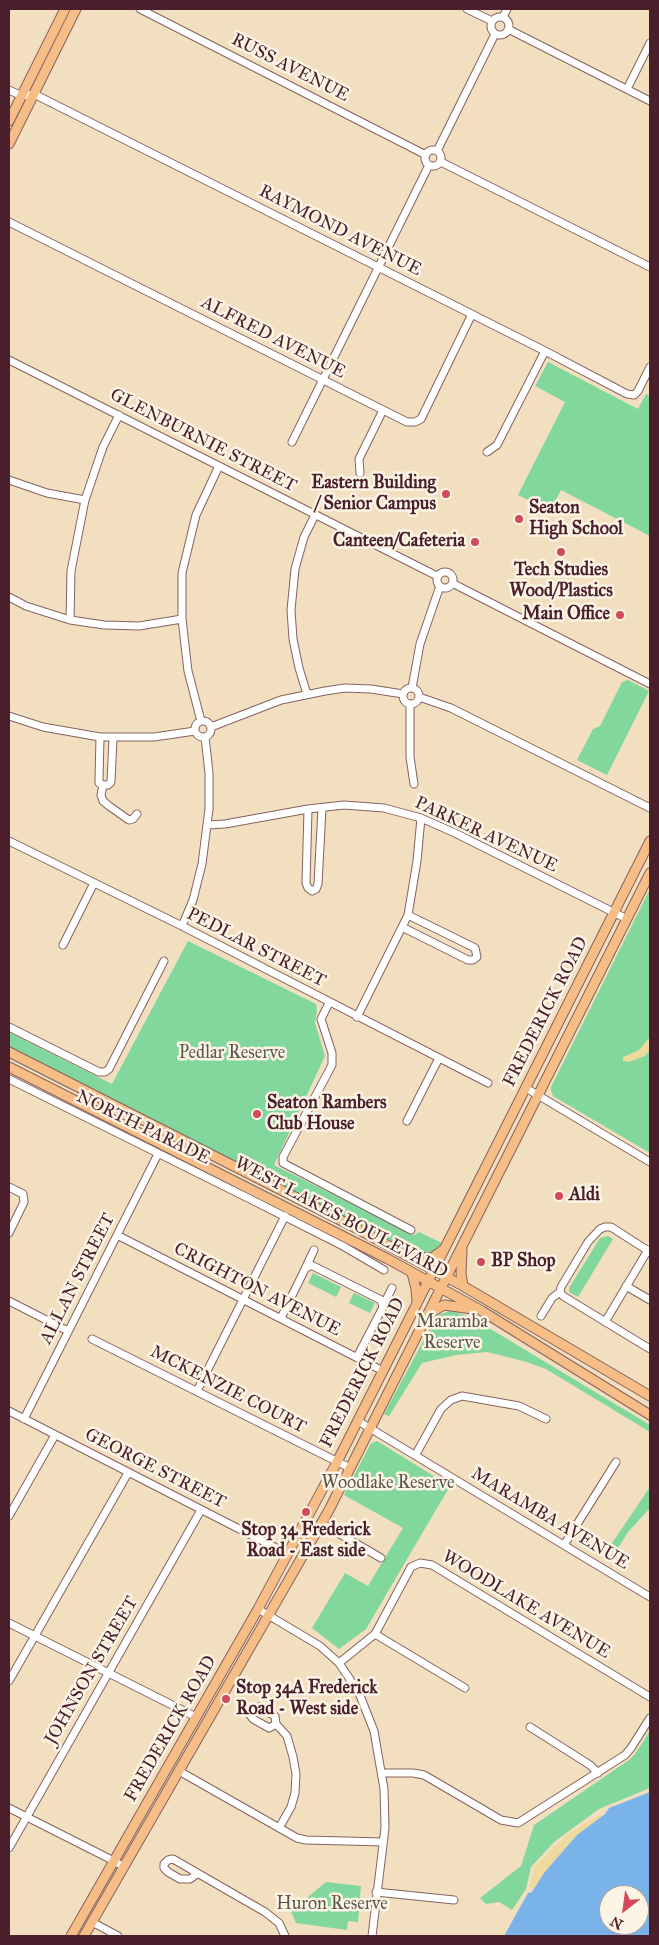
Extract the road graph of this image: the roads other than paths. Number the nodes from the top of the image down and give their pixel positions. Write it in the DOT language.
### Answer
graph roads {
  1 [pos="64,9"];
  2 [pos="76,9"];
  3 [pos="140,9"];
  4 [pos="467,9"];
  5 [pos="507,9"];
  6 [pos="503,17"];
  7 [pos="492,21"];
  8 [pos="508,29"];
  9 [pos="496,34"];
  10 [pos="650,43"];
  11 [pos="628,89"];
  12 [pos="9,90"];
  13 [pos="34,94"];
  14 [pos="22,96"];
  15 [pos="650,101"];
  16 [pos="9,122"];
  17 [pos="9,144"];
  18 [pos="437,151"];
  19 [pos="426,155"];
  20 [pos="440,162"];
  21 [pos="429,165"];
  22 [pos="9,222"];
  23 [pos="378,267"];
  24 [pos="650,267"];
  25 [pos="472,314"];
  26 [pos="545,351"];
  27 [pos="9,360"];
  28 [pos="650,366"];
  29 [pos="322,380"];
  30 [pos="382,410"];
  31 [pos="119,415"];
  32 [pos="292,442"];
  33 [pos="487,452"];
  34 [pos="219,466"];
  35 [pos="360,473"];
  36 [pos="9,480"];
  37 [pos="86,500"];
  38 [pos="315,515"];
  39 [pos="437,576"];
  40 [pos="452,583"];
  41 [pos="440,586"];
  42 [pos="9,597"];
  43 [pos="182,619"];
  44 [pos="70,620"];
  45 [pos="650,684"];
  46 [pos="412,688"];
  47 [pos="307,694"];
  48 [pos="403,694"];
  49 [pos="419,697"];
  50 [pos="410,704"];
  51 [pos="9,716"];
  52 [pos="201,721"];
  53 [pos="211,727"];
  54 [pos="195,731"];
  55 [pos="100,737"];
  56 [pos="205,737"];
  57 [pos="113,738"];
  58 [pos="414,784"];
  59 [pos="103,785"];
  60 [pos="322,808"];
  61 [pos="650,808"];
  62 [pos="308,809"];
  63 [pos="137,814"];
  64 [pos="421,818"];
  65 [pos="207,825"];
  66 [pos="9,840"];
  67 [pos="650,841"];
  68 [pos="650,873"];
  69 [pos="94,883"];
  70 [pos="614,912"];
  71 [pos="408,915"];
  72 [pos="627,919"];
  73 [pos="182,926"];
  74 [pos="402,927"];
  75 [pos="63,945"];
  76 [pos="164,961"];
  77 [pos="330,1003"];
  78 [pos="358,1016"];
  79 [pos="9,1027"];
  80 [pos="9,1052"];
  81 [pos="439,1058"];
  82 [pos="9,1067"];
  83 [pos="9,1079"];
  84 [pos="488,1083"];
  85 [pos="526,1088"];
  86 [pos="539,1096"];
  87 [pos="407,1120"];
  88 [pos="158,1154"];
  89 [pos="650,1162"];
  90 [pos="9,1186"];
  91 [pos="285,1216"];
  92 [pos="411,1230"];
  93 [pos="9,1233"];
  94 [pos="117,1235"];
  95 [pos="462,1246"];
  96 [pos="444,1249"];
  97 [pos="314,1250"];
  98 [pos="649,1251"];
  99 [pos="408,1257"];
  100 [pos="388,1259"];
  101 [pos="369,1262"];
  102 [pos="304,1269"];
  103 [pos="384,1270"];
  104 [pos="433,1271"];
  105 [pos="412,1272"];
  106 [pos="446,1277"];
  107 [pos="428,1281"];
  108 [pos="463,1286"];
  109 [pos="626,1286"];
  110 [pos="392,1288"];
  111 [pos="441,1288"];
  112 [pos="560,1292"];
  113 [pos="243,1299"];
  114 [pos="650,1300"];
  115 [pos="9,1301"];
  116 [pos="417,1304"];
  117 [pos="383,1306"];
  118 [pos="482,1311"];
  119 [pos="428,1314"];
  120 [pos="541,1316"];
  121 [pos="281,1318"];
  122 [pos="605,1322"];
  123 [pos="68,1331"];
  124 [pos="92,1339"];
  125 [pos="650,1349"];
  126 [pos="357,1357"];
  127 [pos="383,1371"];
  128 [pos="197,1391"];
  129 [pos="650,1396"];
  130 [pos="9,1411"];
  131 [pos="650,1415"];
  132 [pos="24,1419"];
  133 [pos="546,1419"];
  134 [pos="358,1421"];
  135 [pos="370,1428"];
  136 [pos="55,1435"];
  137 [pos="416,1454"];
  138 [pos="337,1462"];
  139 [pos="616,1462"];
  140 [pos="350,1468"];
  141 [pos="128,1473"];
  142 [pos="201,1510"];
  143 [pos="9,1516"];
  144 [pos="321,1524"];
  145 [pos="564,1545"];
  146 [pos="288,1554"];
  147 [pos="381,1558"];
  148 [pos="650,1597"];
  149 [pos="258,1609"];
  150 [pos="269,1616"];
  151 [pos="9,1623"];
  152 [pos="374,1634"];
  153 [pos="35,1636"];
  154 [pos="339,1663"];
  155 [pos="108,1673"];
  156 [pos="9,1680"];
  157 [pos="465,1688"];
  158 [pos="650,1697"];
  159 [pos="196,1717"];
  160 [pos="650,1718"];
  161 [pos="276,1724"];
  162 [pos="530,1727"];
  163 [pos="179,1771"];
  164 [pos="382,1773"];
  165 [pos="598,1773"];
  166 [pos="9,1808"];
  167 [pos="27,1817"];
  168 [pos="279,1828"];
  169 [pos="383,1842"];
  170 [pos="9,1848"];
  171 [pos="114,1861"];
  172 [pos="124,1867"];
  173 [pos="197,1874"];
  174 [pos="376,1892"];
  175 [pos="454,1900"];
  176 [pos="92,1922"];
  177 [pos="71,1936"];
  178 [pos="84,1936"];
  179 [pos="118,1936"];
  180 [pos="285,1936"];
  181 [pos="372,1936"];
  1 -- 14 [label="main road"];
  2 -- 13 [label="main road"];
  3 -- 19 [label="street, RUSS AVENUE"];
  4 -- 7 [label="street"];
  5 -- 6 [label="street"];
  6 -- 7 [label="street"];
  6 -- 8 [label="street"];
  7 -- 9 [label="street"];
  8 -- 9 [label="street"];
  8 -- 11 [label="street"];
  9 -- 18 [label="street"];
  10 -- 11 [label="street"];
  11 -- 15 [label="street"];
  12 -- 14 [label="street"];
  13 -- 14 [label="street"];
  13 -- 17 [label="main road"];
  13 -- 23 [label="street, RAYMOND AVENUE"];
  14 -- 16 [label="main road"];
  18 -- 19 [label="street"];
  18 -- 20 [label="street"];
  19 -- 21 [label="street"];
  20 -- 21 [label="street"];
  20 -- 24 [label="street"];
  21 -- 23 [label="street"];
  22 -- 29 [label="street, ALFRED AVENUE"];
  23 -- 25 [label="street, RAYMOND AVENUE"];
  23 -- 29 [label="street"];
  25 -- 26 [label="street, RAYMOND AVENUE"];
  25 -- 30 [label="street, ALFRED AVENUE"];
  26 -- 28 [label="street, RAYMOND AVENUE"];
  26 -- 33 [label="street"];
  27 -- 31 [label="street, GLENBURNIE STREET"];
  29 -- 30 [label="street, ALFRED AVENUE"];
  29 -- 32 [label="street"];
  30 -- 35 [label="street"];
  31 -- 34 [label="street, GLENBURNIE STREET"];
  31 -- 37 [label="street"];
  34 -- 38 [label="street, GLENBURNIE STREET"];
  34 -- 43 [label="street"];
  36 -- 37 [label="street"];
  37 -- 44 [label="street"];
  38 -- 39 [label="street, GLENBURNIE STREET"];
  38 -- 47 [label="street"];
  39 -- 40 [label="street"];
  39 -- 41 [label="street"];
  40 -- 41 [label="street"];
  40 -- 45 [label="street"];
  41 -- 46 [label="street"];
  42 -- 44 [label="street"];
  43 -- 44 [label="street"];
  43 -- 52 [label="street"];
  46 -- 48 [label="street"];
  46 -- 49 [label="street"];
  47 -- 48 [label="street"];
  47 -- 53 [label="street"];
  48 -- 50 [label="street"];
  49 -- 50 [label="street"];
  49 -- 61 [label="street"];
  50 -- 58 [label="street"];
  51 -- 55 [label="street"];
  52 -- 53 [label="street"];
  52 -- 54 [label="street"];
  53 -- 56 [label="street"];
  54 -- 56 [label="street"];
  54 -- 57 [label="street"];
  55 -- 57 [label="street"];
  55 -- 59 [label="street"];
  56 -- 65 [label="street"];
  57 -- 59 [label="street"];
  59 -- 63 [label="street"];
  60 -- 62 [label="street, PARKER AVENUE"];
  60 -- 62 [label="street"];
  60 -- 64 [label="street, PARKER AVENUE"];
  62 -- 65 [label="street, PARKER AVENUE"];
  64 -- 70 [label="street, PARKER AVENUE"];
  64 -- 71 [label="street"];
  65 -- 73 [label="street"];
  66 -- 69 [label="street, PEDLAR STREET"];
  67 -- 70 [label="main road, FREDERICK ROAD"];
  68 -- 72 [label="main road, FREDERICK ROAD"];
  69 -- 73 [label="street, PEDLAR STREET"];
  69 -- 75 [label="street"];
  70 -- 72 [label="street, PARKER AVENUE"];
  70 -- 85 [label="main road, FREDERICK ROAD"];
  71 -- 74 [label="street"];
  71 -- 74 [label="street"];
  72 -- 86 [label="main road, FREDERICK ROAD"];
  73 -- 77 [label="street, PEDLAR STREET"];
  74 -- 78 [label="street"];
  76 -- 79 [label="street"];
  77 -- 78 [label="street, PEDLAR STREET"];
  77 -- 92 [label="street"];
  78 -- 81 [label="street, PEDLAR STREET"];
  80 -- 99 [label="main road, WEST LAKES BOULEVARD"];
  81 -- 84 [label="street, PEDLAR STREET"];
  81 -- 87 [label="street"];
  82 -- 100 [label="main road, WEST LAKES BOULEVARD"];
  83 -- 88 [label="street, NORTH PARADE"];
  85 -- 86 [label="street"];
  85 -- 96 [label="main road, FREDERICK ROAD"];
  86 -- 89 [label="street"];
  86 -- 95 [label="main road, FREDERICK ROAD"];
  88 -- 91 [label="street, NORTH PARADE"];
  88 -- 94 [label="street, ALLAN STREET"];
  90 -- 93 [label="street"];
  91 -- 101 [label="street, NORTH PARADE"];
  91 -- 113 [label="street"];
  94 -- 113 [label="street, CRIGHTON AVENUE"];
  94 -- 123 [label="street, ALLAN STREET"];
  95 -- 106 [label="main road, FREDERICK ROAD"];
  95 -- 108 [label="main road"];
  96 -- 99 [label="main road"];
  96 -- 104 [label="main road, FREDERICK ROAD"];
  97 -- 102 [label="street"];
  98 -- 109 [label="street"];
  98 -- 112 [label="street"];
  99 -- 104 [label="main road, WEST LAKES BOULEVARD"];
  100 -- 101 [label="street"];
  100 -- 105 [label="main road, WEST LAKES BOULEVARD"];
  101 -- 103 [label="street, NORTH PARADE"];
  102 -- 117 [label="street"];
  102 -- 121 [label="street"];
  104 -- 106 [label="main road, WEST LAKES BOULEVARD"];
  104 -- 107 [label="main road, FREDERICK ROAD"];
  105 -- 107 [label="main road, WEST LAKES BOULEVARD"];
  105 -- 116 [label="main road"];
  106 -- 108 [label="main road, WEST LAKES BOULEVARD"];
  106 -- 111 [label="main road, FREDERICK ROAD"];
  107 -- 111 [label="main road, WEST LAKES BOULEVARD"];
  107 -- 116 [label="main road, FREDERICK ROAD"];
  108 -- 129 [label="main road, WEST LAKES BOULEVARD"];
  109 -- 114 [label="street"];
  109 -- 122 [label="street"];
  110 -- 117 [label="street"];
  111 -- 118 [label="main road, WEST LAKES BOULEVARD"];
  111 -- 119 [label="main road, FREDERICK ROAD"];
  112 -- 120 [label="street"];
  112 -- 122 [label="street"];
  113 -- 121 [label="street, CRIGHTON AVENUE"];
  113 -- 128 [label="street"];
  115 -- 123 [label="street"];
  116 -- 127 [label="main road, FREDERICK ROAD"];
  117 -- 126 [label="street"];
  118 -- 119 [label="main road"];
  118 -- 131 [label="main road, WEST LAKES BOULEVARD"];
  119 -- 135 [label="main road, FREDERICK ROAD"];
  121 -- 126 [label="street, CRIGHTON AVENUE"];
  122 -- 125 [label="street"];
  123 -- 132 [label="street, ALLAN STREET"];
  124 -- 128 [label="street, MCKENZIE COURT"];
  126 -- 127 [label="street, CRIGHTON AVENUE"];
  127 -- 134 [label="main road, FREDERICK ROAD"];
  128 -- 138 [label="street, MCKENZIE COURT"];
  130 -- 132 [label="street, GEORGE STREET"];
  132 -- 136 [label="street, GEORGE STREET"];
  133 -- 137 [label="street"];
  134 -- 135 [label="street, MARAMBA AVENUE"];
  134 -- 138 [label="main road, FREDERICK ROAD"];
  135 -- 137 [label="street, MARAMBA AVENUE"];
  135 -- 140 [label="main road, FREDERICK ROAD"];
  136 -- 141 [label="street, GEORGE STREET"];
  136 -- 143 [label="street"];
  137 -- 145 [label="street, MARAMBA AVENUE"];
  138 -- 140 [label="street, MCKENZIE COURT"];
  138 -- 146 [label="main road, FREDERICK ROAD"];
  139 -- 145 [label="street"];
  140 -- 144 [label="main road, FREDERICK ROAD"];
  141 -- 142 [label="street, GEORGE STREET"];
  141 -- 153 [label="street"];
  142 -- 146 [label="street, GEORGE STREET"];
  142 -- 155 [label="street, JOHNSON STREET"];
  144 -- 147 [label="street"];
  144 -- 150 [label="main road, FREDERICK ROAD"];
  145 -- 148 [label="street, MARAMBA AVENUE"];
  146 -- 149 [label="main road, FREDERICK ROAD"];
  149 -- 150 [label="street"];
  149 -- 159 [label="main road, FREDERICK ROAD"];
  150 -- 154 [label="street"];
  150 -- 163 [label="main road, FREDERICK ROAD"];
  151 -- 153 [label="street"];
  152 -- 154 [label="street, WOODLAKE AVENUE"];
  152 -- 157 [label="street"];
  152 -- 158 [label="street, WOODLAKE AVENUE"];
  153 -- 155 [label="street"];
  153 -- 156 [label="street"];
  154 -- 164 [label="street"];
  155 -- 159 [label="street"];
  155 -- 167 [label="street, JOHNSON STREET"];
  159 -- 171 [label="main road, FREDERICK ROAD"];
  160 -- 165 [label="street"];
  161 -- 168 [label="street"];
  162 -- 165 [label="street"];
  163 -- 168 [label="street"];
  163 -- 172 [label="main road, FREDERICK ROAD"];
  164 -- 165 [label="street"];
  164 -- 169 [label="street"];
  166 -- 167 [label="street"];
  167 -- 170 [label="street, JOHNSON STREET"];
  167 -- 171 [label="street"];
  168 -- 169 [label="street"];
  169 -- 174 [label="street"];
  171 -- 172 [label="street"];
  171 -- 177 [label="main road, FREDERICK ROAD"];
  172 -- 176 [label="main road, FREDERICK ROAD"];
  173 -- 180 [label="street"];
  174 -- 175 [label="street"];
  174 -- 181 [label="street"];
  176 -- 178 [label="main road, FREDERICK ROAD"];
  176 -- 179 [label="street"];
}
